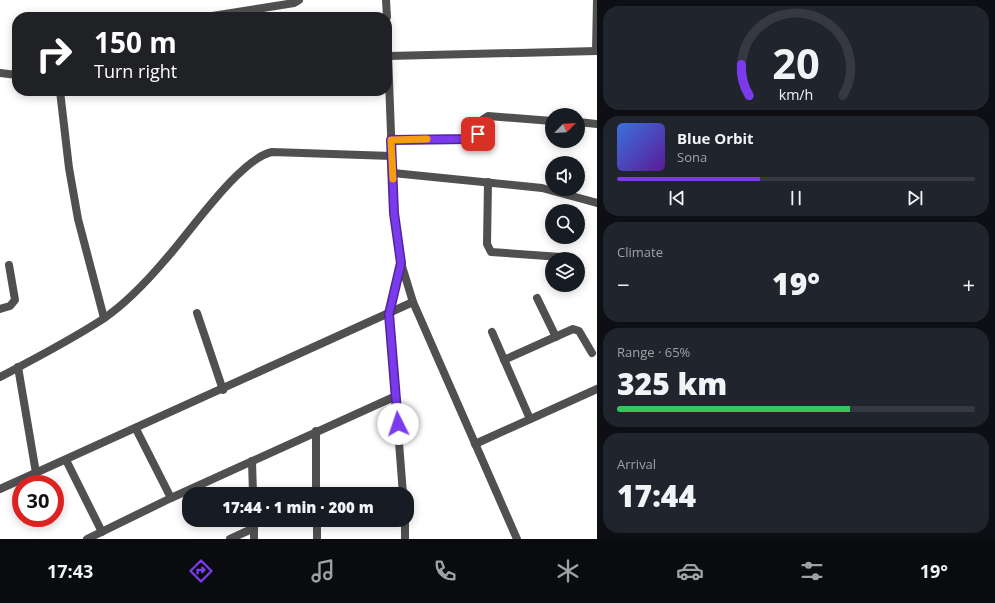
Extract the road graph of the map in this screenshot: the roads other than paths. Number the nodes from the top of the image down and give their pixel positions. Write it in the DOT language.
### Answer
graph roads {
  1 [pos="299,0"];
  2 [pos="386,0"];
  3 [pos="597,0"];
  4 [pos="237,12"];
  5 [pos="387,12"];
  6 [pos="596,51"];
  7 [pos="392,56"];
  8 [pos="0,73"];
  9 [pos="12,74"];
  10 [pos="61,96"];
  11 [pos="389,96"];
  12 [pos="545,120"];
  13 [pos="585,123"];
  14 [pos="597,124"];
  15 [pos="391,140"];
  16 [pos="392,156"];
  17 [pos="392,173"];
  18 [pos="488,182"];
  19 [pos="597,203"];
  20 [pos="545,256"];
  21 [pos="401,263"];
  22 [pos="9,265"];
  23 [pos="537,298"];
  24 [pos="413,302"];
  25 [pos="0,309"];
  26 [pos="197,313"];
  27 [pos="389,314"];
  28 [pos="104,318"];
  29 [pos="492,332"];
  30 [pos="556,337"];
  31 [pos="592,353"];
  32 [pos="504,360"];
  33 [pos="18,368"];
  34 [pos="0,377"];
  35 [pos="597,389"];
  36 [pos="223,390"];
  37 [pos="396,396"];
  38 [pos="530,419"];
  39 [pos="136,429"];
  40 [pos="316,431"];
  41 [pos="475,444"];
  42 [pos="66,460"];
  43 [pos="252,461"];
  44 [pos="36,474"];
  45 [pos="253,487"];
  46 [pos="316,487"];
  47 [pos="402,487"];
  48 [pos="0,489"];
  49 [pos="171,498"];
  50 [pos="249,527"];
  51 [pos="254,527"];
  52 [pos="317,527"];
  53 [pos="405,527"];
  54 [pos="102,532"];
  55 [pos="87,539"];
  56 [pos="230,539"];
  57 [pos="254,539"];
  58 [pos="317,539"];
  59 [pos="405,539"];
  60 [pos="517,539"];
  1 -- 4 [label="street"];
  2 -- 5 [label="street"];
  3 -- 6 [label="street"];
  6 -- 7 [label="street"];
  8 -- 9 [label="street"];
  10 -- 28 [label="street"];
  11 -- 15 [label="street"];
  12 -- 15 [label="street"];
  13 -- 14 [label="street"];
  15 -- 16 [label="street"];
  16 -- 17 [label="street"];
  16 -- 28 [label="street"];
  17 -- 18 [label="street"];
  17 -- 21 [label="street"];
  18 -- 19 [label="street"];
  18 -- 20 [label="street"];
  21 -- 24 [label="street"];
  21 -- 27 [label="street"];
  22 -- 25 [label="street"];
  23 -- 30 [label="street"];
  24 -- 27 [label="street"];
  24 -- 41 [label="street"];
  26 -- 36 [label="street"];
  27 -- 36 [label="street"];
  27 -- 37 [label="street"];
  28 -- 33 [label="street"];
  29 -- 32 [label="street"];
  30 -- 31 [label="street"];
  30 -- 32 [label="street"];
  32 -- 38 [label="street"];
  33 -- 34 [label="street"];
  33 -- 44 [label="street"];
  35 -- 38 [label="street"];
  36 -- 39 [label="street"];
  37 -- 40 [label="street"];
  37 -- 47 [label="street"];
  38 -- 41 [label="street"];
  39 -- 42 [label="street"];
  39 -- 49 [label="street"];
  40 -- 43 [label="street"];
  40 -- 46 [label="street"];
  41 -- 60 [label="street"];
  42 -- 44 [label="street"];
  42 -- 54 [label="street"];
  43 -- 45 [label="street"];
  43 -- 49 [label="street"];
  44 -- 48 [label="street"];
  49 -- 54 [label="street"];
  50 -- 56 [label="street"];
  51 -- 57 [label="street"];
  52 -- 58 [label="street"];
  53 -- 59 [label="street"];
  54 -- 55 [label="street"];
}
